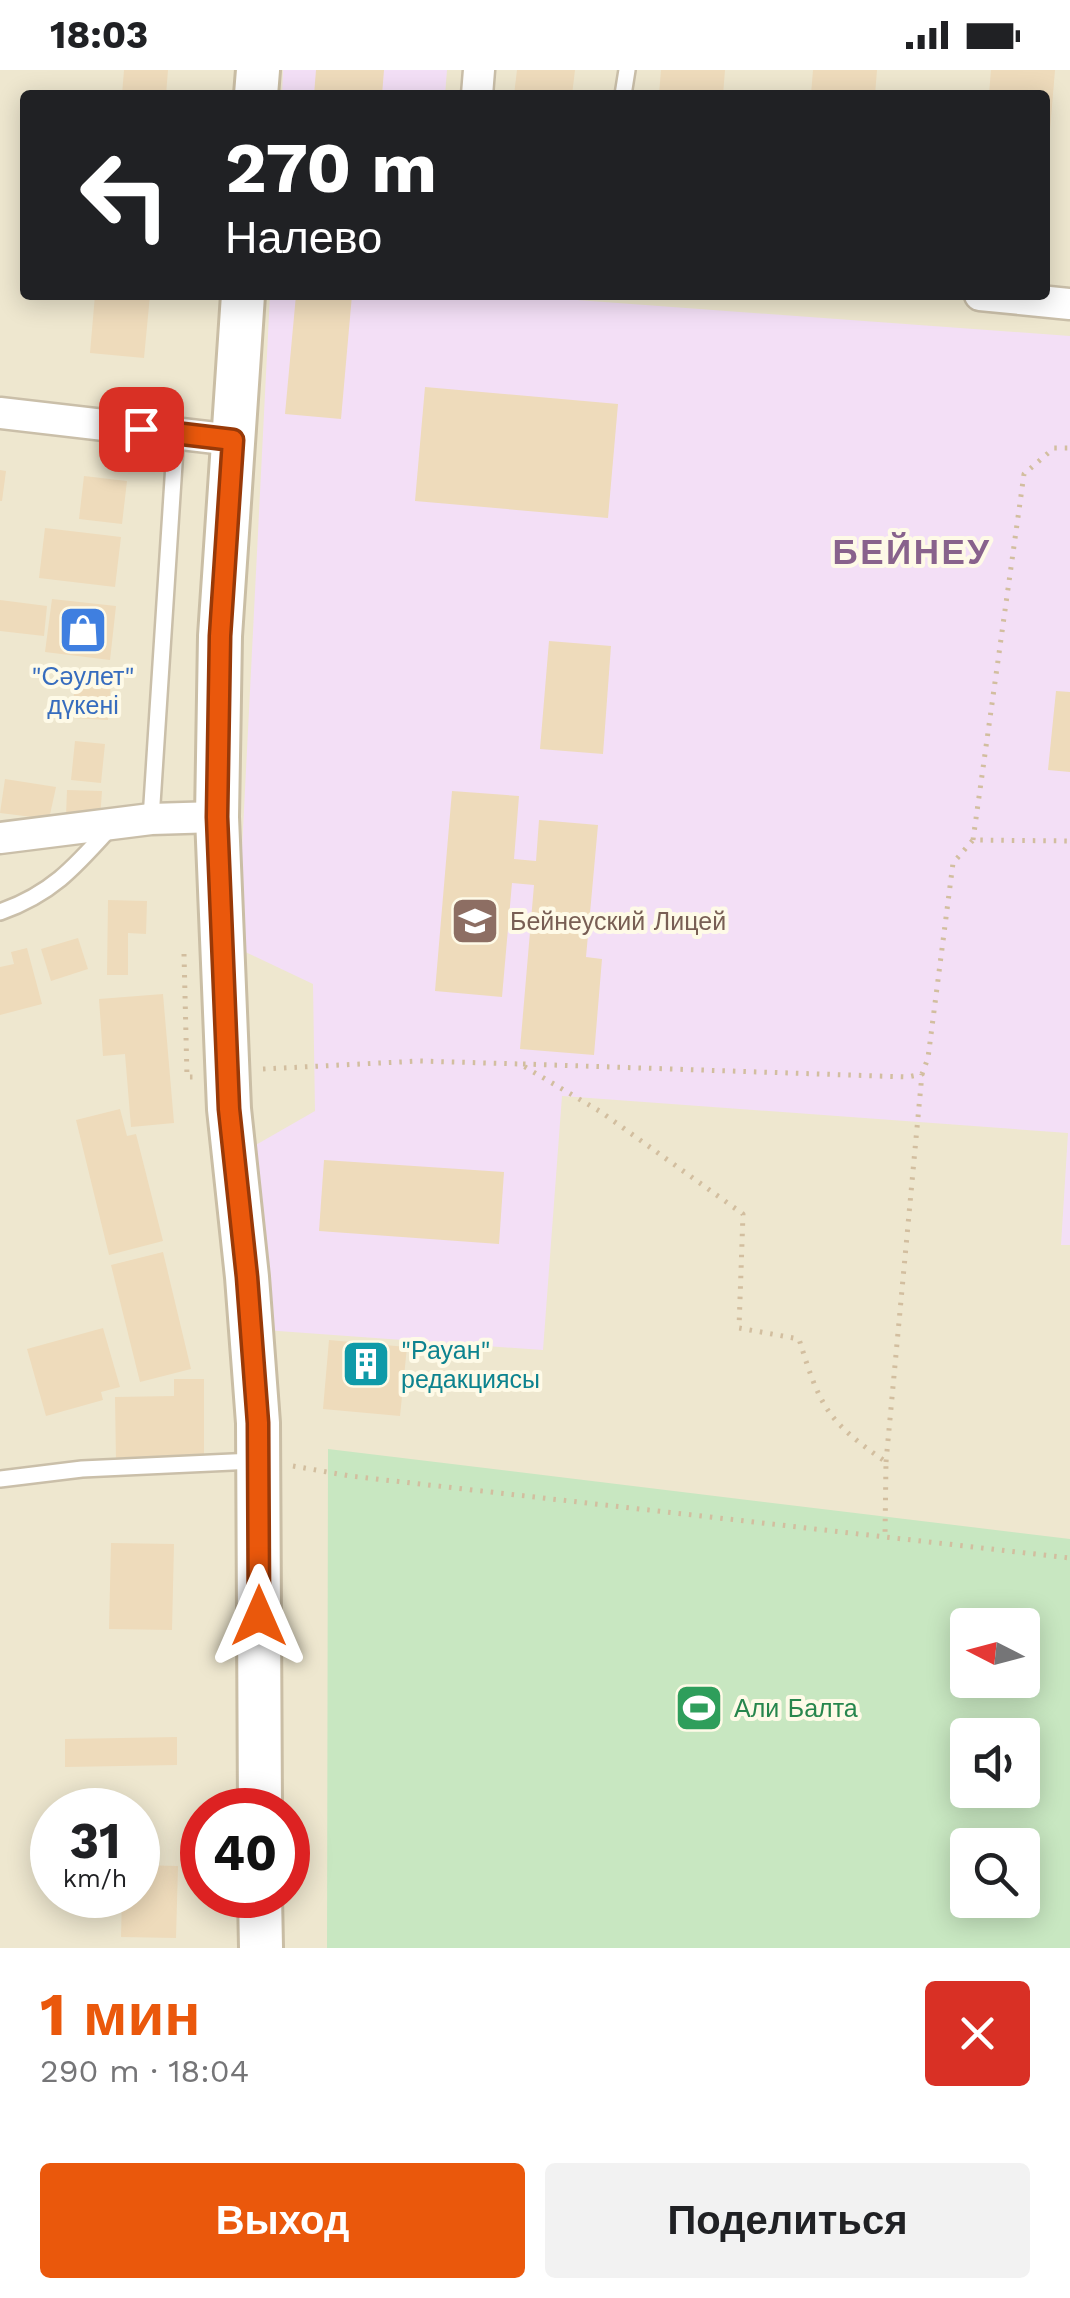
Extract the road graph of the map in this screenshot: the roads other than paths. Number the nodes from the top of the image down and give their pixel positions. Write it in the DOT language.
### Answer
graph roads {
  1 [pos="243,300"];
  2 [pos="1030,300"];
  3 [pos="1070,304"];
  4 [pos="0,413"];
  5 [pos="176,433"];
  6 [pos="233,440"];
  7 [pos="217,817"];
  8 [pos="151,820"];
  9 [pos="114,824"];
  10 [pos="0,838"];
  11 [pos="0,912"];
  12 [pos="258,1460"];
  13 [pos="0,1479"];
  14 [pos="260,1788"];
  15 [pos="260,1918"];
  16 [pos="260,1948"];
  1 -- 6 [label="street"];
  2 -- 3 [label="street"];
  4 -- 5 [label="street"];
  5 -- 6 [label="street"];
  5 -- 8 [label="lane"];
  6 -- 7 [label="street"];
  7 -- 8 [label="street"];
  7 -- 12 [label="street"];
  8 -- 9 [label="street"];
  9 -- 10 [label="street"];
  9 -- 11 [label="lane"];
  12 -- 13 [label="lane"];
  12 -- 14 [label="street"];
  15 -- 16 [label="street"];
}
